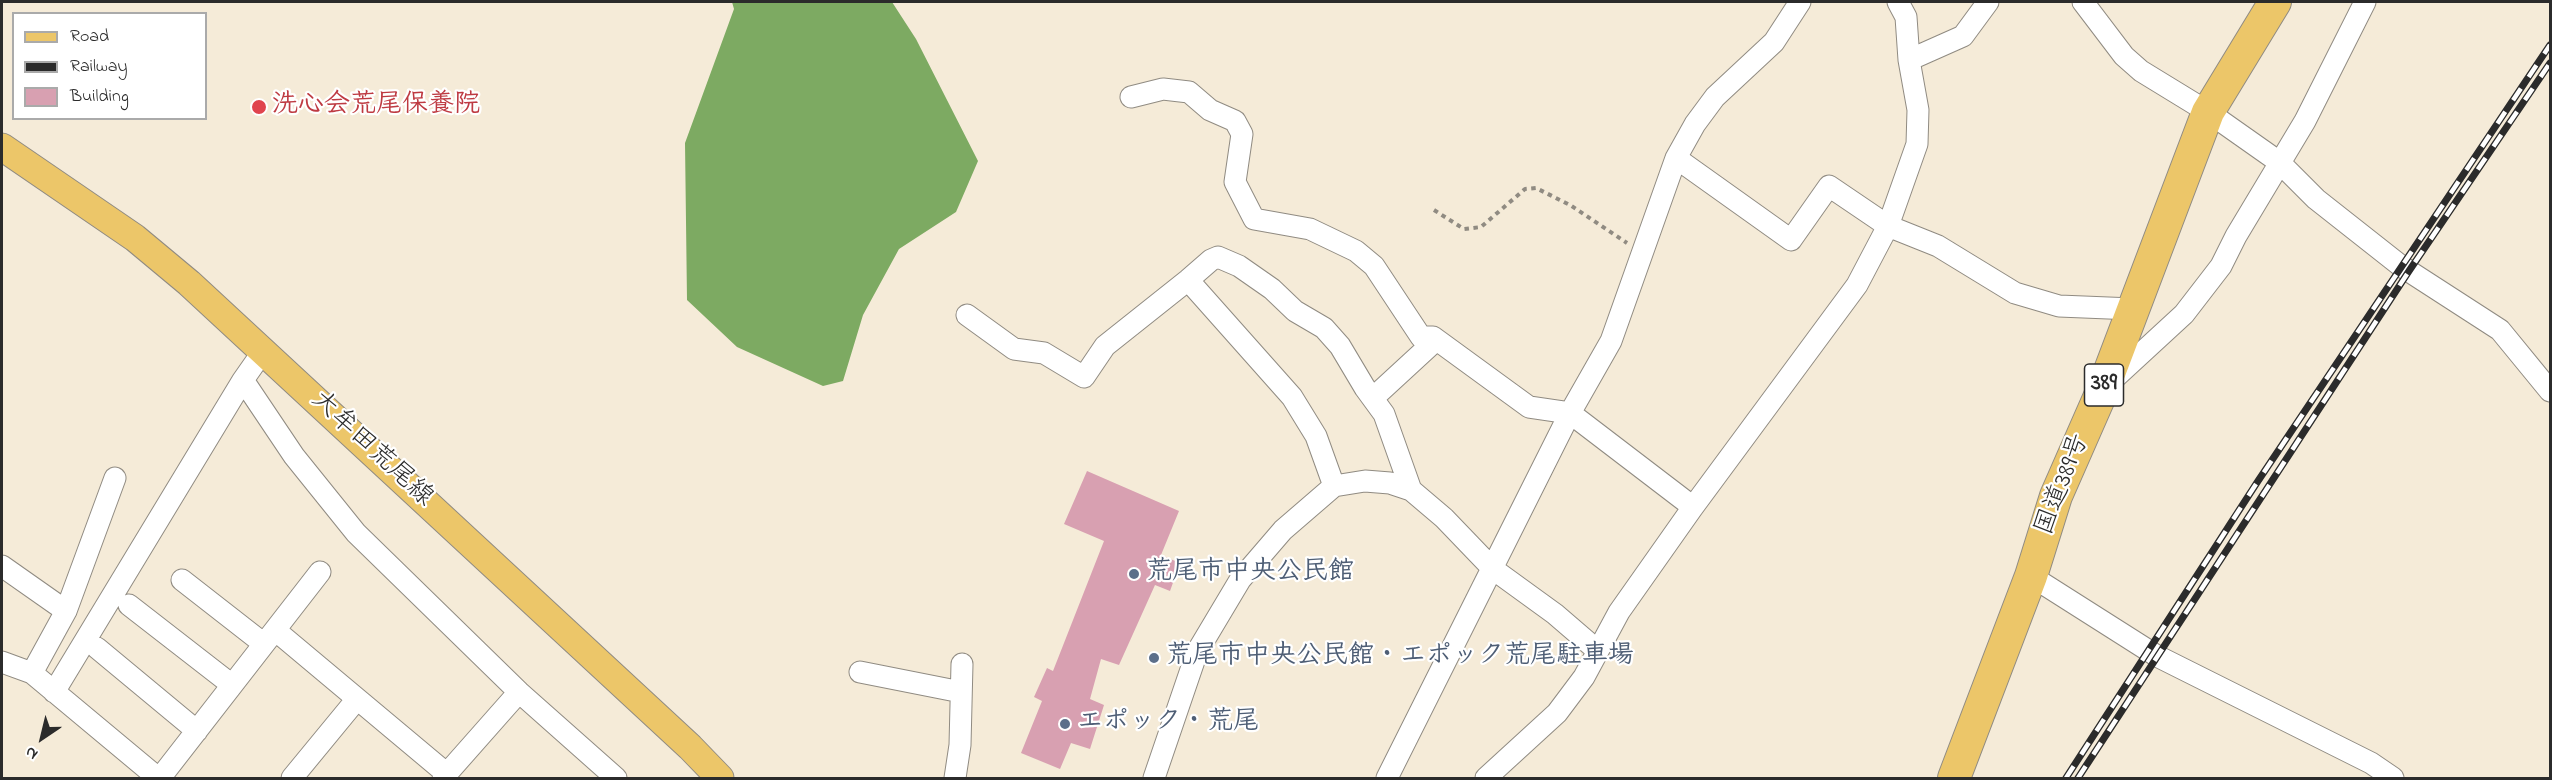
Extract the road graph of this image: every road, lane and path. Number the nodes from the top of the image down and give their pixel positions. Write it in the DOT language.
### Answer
graph roads {
  1 [pos="1800,2"];
  2 [pos="1898,2"];
  3 [pos="1988,2"];
  4 [pos="2083,2"];
  5 [pos="2275,2"];
  6 [pos="2365,2"];
  7 [pos="1909,60"];
  8 [pos="1131,97"];
  9 [pos="2208,112"];
  10 [pos="2,147"];
  11 [pos="1677,158"];
  12 [pos="2279,162"];
  13 [pos="1434,210"];
  14 [pos="1888,226"];
  15 [pos="1642,253"];
  16 [pos="1188,280"];
  17 [pos="2133,309"];
  18 [pos="967,315"];
  19 [pos="1436,340"];
  20 [pos="264,350"];
  21 [pos="243,380"];
  22 [pos="2103,389"];
  23 [pos="2550,391"];
  24 [pos="1373,398"];
  25 [pos="1570,413"];
  26 [pos="115,478"];
  27 [pos="1334,486"];
  28 [pos="1411,490"];
  29 [pos="1693,507"];
  30 [pos="2,566"];
  31 [pos="1493,569"];
  32 [pos="320,572"];
  33 [pos="2031,576"];
  34 [pos="182,580"];
  35 [pos="129,605"];
  36 [pos="66,611"];
  37 [pos="270,637"];
  38 [pos="97,648"];
  39 [pos="1598,651"];
  40 [pos="2,662"];
  41 [pos="962,664"];
  42 [pos="860,672"];
  43 [pos="32,673"];
  44 [pos="232,686"];
  45 [pos="54,692"];
  46 [pos="519,692"];
  47 [pos="961,692"];
  48 [pos="357,699"];
  49 [pos="197,731"];
  50 [pos="444,777"];
  51 [pos="159,778"];
  52 [pos="292,778"];
  53 [pos="616,778"];
  54 [pos="720,778"];
  55 [pos="955,778"];
  56 [pos="1154,778"];
  57 [pos="1387,778"];
  58 [pos="1486,778"];
  59 [pos="1954,778"];
  60 [pos="2393,778"];
  1 -- 11 [label="street"];
  2 -- 7 [label="street"];
  3 -- 7 [label="street"];
  4 -- 9 [label="street"];
  5 -- 9 [label="highway, 国道389号 / 389"];
  6 -- 12 [label="street"];
  7 -- 14 [label="street"];
  8 -- 19 [label="street"];
  9 -- 12 [label="street"];
  9 -- 17 [label="highway, 国道389号 / 389"];
  10 -- 20 [label="main road, 大牟田荒尾線"];
  11 -- 14 [label="street"];
  11 -- 15 [label="street"];
  12 -- 22 [label="street"];
  12 -- 23 [label="street"];
  13 -- 15 [label="path"];
  14 -- 17 [label="street"];
  14 -- 29 [label="street"];
  15 -- 25 [label="street"];
  16 -- 18 [label="street"];
  16 -- 24 [label="street"];
  16 -- 27 [label="street"];
  17 -- 22 [label="highway, 国道389号 / 389"];
  19 -- 24 [label="street"];
  19 -- 25 [label="street"];
  20 -- 21 [label="street"];
  20 -- 54 [label="main road, 大牟田荒尾線"];
  21 -- 45 [label="street"];
  21 -- 46 [label="street"];
  22 -- 33 [label="highway, 国道389号 / 389"];
  24 -- 28 [label="street"];
  25 -- 29 [label="street"];
  25 -- 31 [label="street"];
  26 -- 36 [label="street"];
  27 -- 28 [label="street"];
  27 -- 56 [label="street"];
  28 -- 31 [label="street"];
  29 -- 39 [label="street"];
  30 -- 36 [label="street"];
  31 -- 39 [label="street"];
  31 -- 57 [label="street"];
  32 -- 37 [label="street"];
  33 -- 59 [label="highway, 国道389号 / 389"];
  33 -- 60 [label="street"];
  34 -- 37 [label="street"];
  35 -- 44 [label="street"];
  36 -- 43 [label="street"];
  37 -- 44 [label="street"];
  37 -- 48 [label="street"];
  38 -- 49 [label="street"];
  39 -- 58 [label="street"];
  40 -- 43 [label="street"];
  41 -- 47 [label="street"];
  42 -- 47 [label="street"];
  43 -- 45 [label="street"];
  44 -- 49 [label="street"];
  45 -- 51 [label="street"];
  46 -- 50 [label="street"];
  46 -- 53 [label="street"];
  47 -- 55 [label="street"];
  48 -- 50 [label="street"];
  48 -- 52 [label="street"];
  49 -- 51 [label="street"];
}
